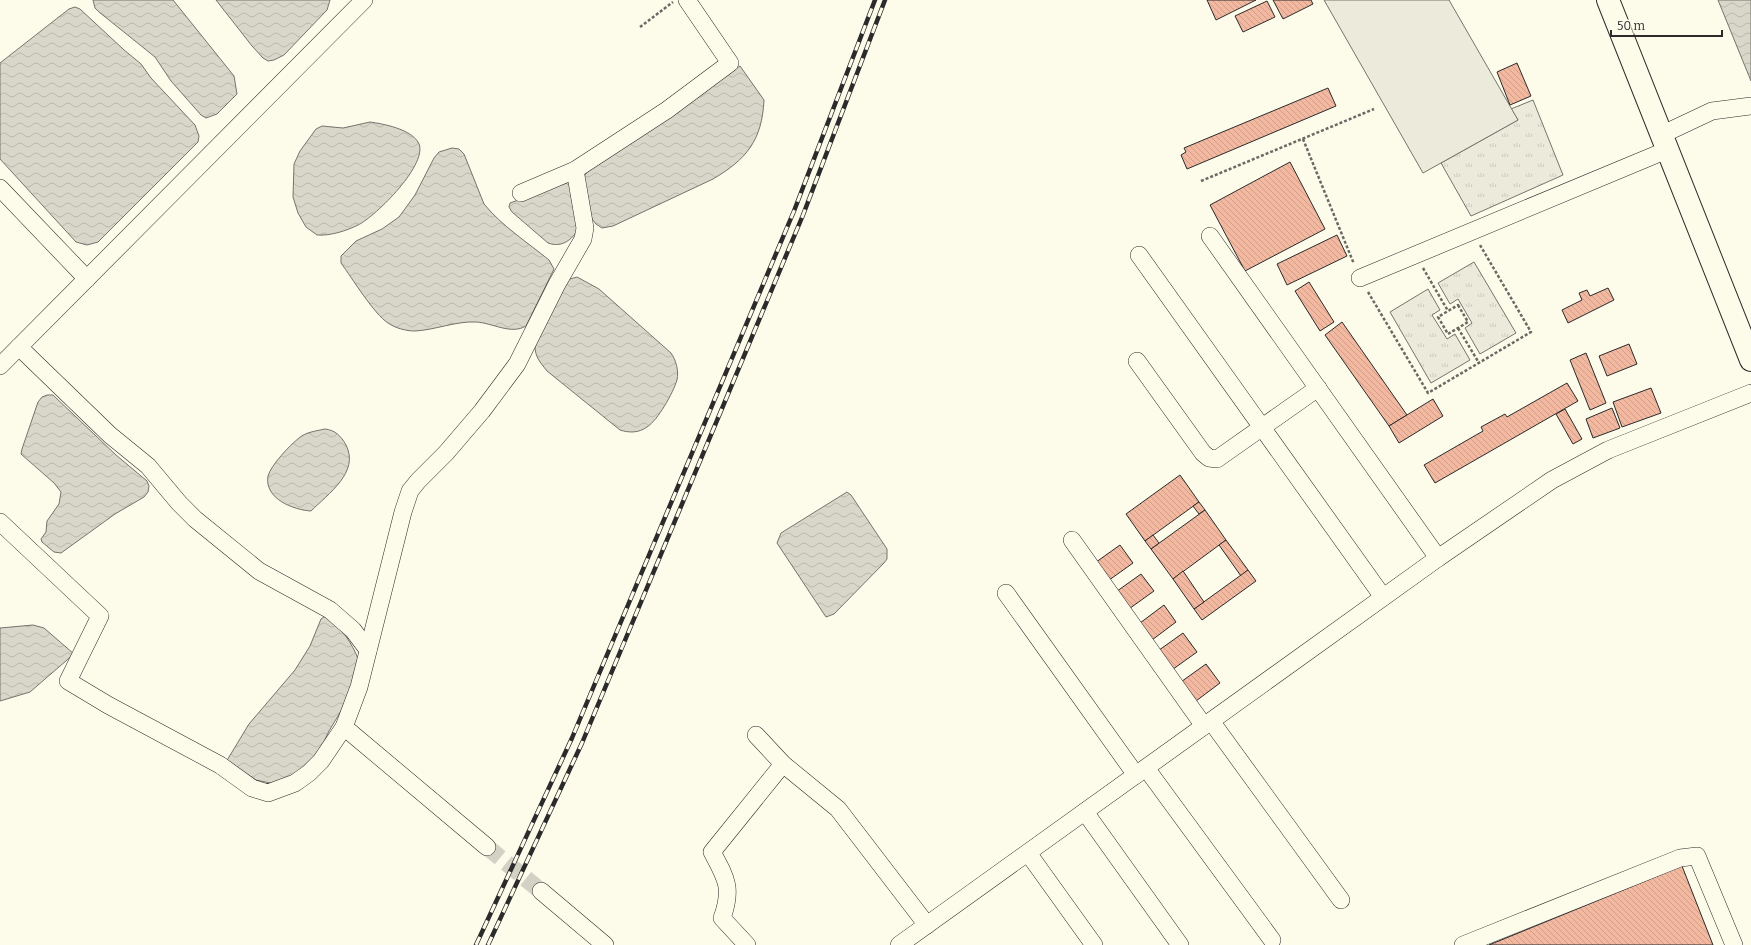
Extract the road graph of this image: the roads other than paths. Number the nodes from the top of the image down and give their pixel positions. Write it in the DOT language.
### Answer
graph roads {
  1 [pos="364,0"];
  2 [pos="687,0"];
  3 [pos="1608,0"];
  4 [pos="1751,106"];
  5 [pos="1664,142"];
  6 [pos="575,170"];
  7 [pos="0,188"];
  8 [pos="521,193"];
  9 [pos="1210,236"];
  10 [pos="1139,256"];
  11 [pos="1360,278"];
  12 [pos="87,279"];
  13 [pos="19,347"];
  14 [pos="1751,360"];
  15 [pos="1137,361"];
  16 [pos="0,366"];
  17 [pos="1318,388"];
  18 [pos="1751,393"];
  19 [pos="1262,428"];
  20 [pos="0,522"];
  21 [pos="1072,540"];
  22 [pos="1438,558"];
  23 [pos="1006,593"];
  24 [pos="1383,597"];
  25 [pos="368,650"];
  26 [pos="1208,723"];
  27 [pos="344,727"];
  28 [pos="756,736"];
  29 [pos="783,764"];
  30 [pos="1141,771"];
  31 [pos="1085,812"];
  32 [pos="487,847"];
  33 [pos="1028,853"];
  34 [pos="541,891"];
  35 [pos="1341,900"];
  36 [pos="927,925"];
  37 [pos="1272,940"];
  38 [pos="605,945"];
  39 [pos="747,945"];
  40 [pos="899,945"];
  41 [pos="1094,945"];
  42 [pos="1180,945"];
  43 [pos="1463,945"];
  44 [pos="1734,945"];
  1 -- 12 [label="street"];
  2 -- 6 [label="street"];
  3 -- 5 [label="highway"];
  4 -- 5 [label="street"];
  5 -- 11 [label="street"];
  5 -- 14 [label="highway"];
  6 -- 8 [label="street"];
  6 -- 25 [label="street"];
  7 -- 12 [label="street"];
  9 -- 17 [label="street"];
  10 -- 19 [label="street"];
  12 -- 13 [label="street"];
  13 -- 16 [label="street"];
  13 -- 25 [label="street"];
  15 -- 19 [label="street"];
  17 -- 19 [label="street"];
  17 -- 22 [label="street"];
  18 -- 22 [label="street"];
  19 -- 24 [label="street"];
  20 -- 27 [label="street"];
  21 -- 26 [label="street"];
  22 -- 24 [label="street"];
  23 -- 30 [label="street"];
  24 -- 26 [label="street"];
  25 -- 27 [label="street"];
  26 -- 30 [label="street"];
  26 -- 35 [label="street"];
  27 -- 32 [label="street"];
  28 -- 29 [label="street"];
  29 -- 36 [label="street"];
  29 -- 39 [label="street"];
  30 -- 31 [label="street"];
  30 -- 37 [label="street"];
  31 -- 33 [label="street"];
  31 -- 42 [label="street"];
  33 -- 36 [label="street"];
  33 -- 41 [label="street"];
  34 -- 38 [label="street"];
  36 -- 40 [label="street"];
  43 -- 44 [label="street"];
}
